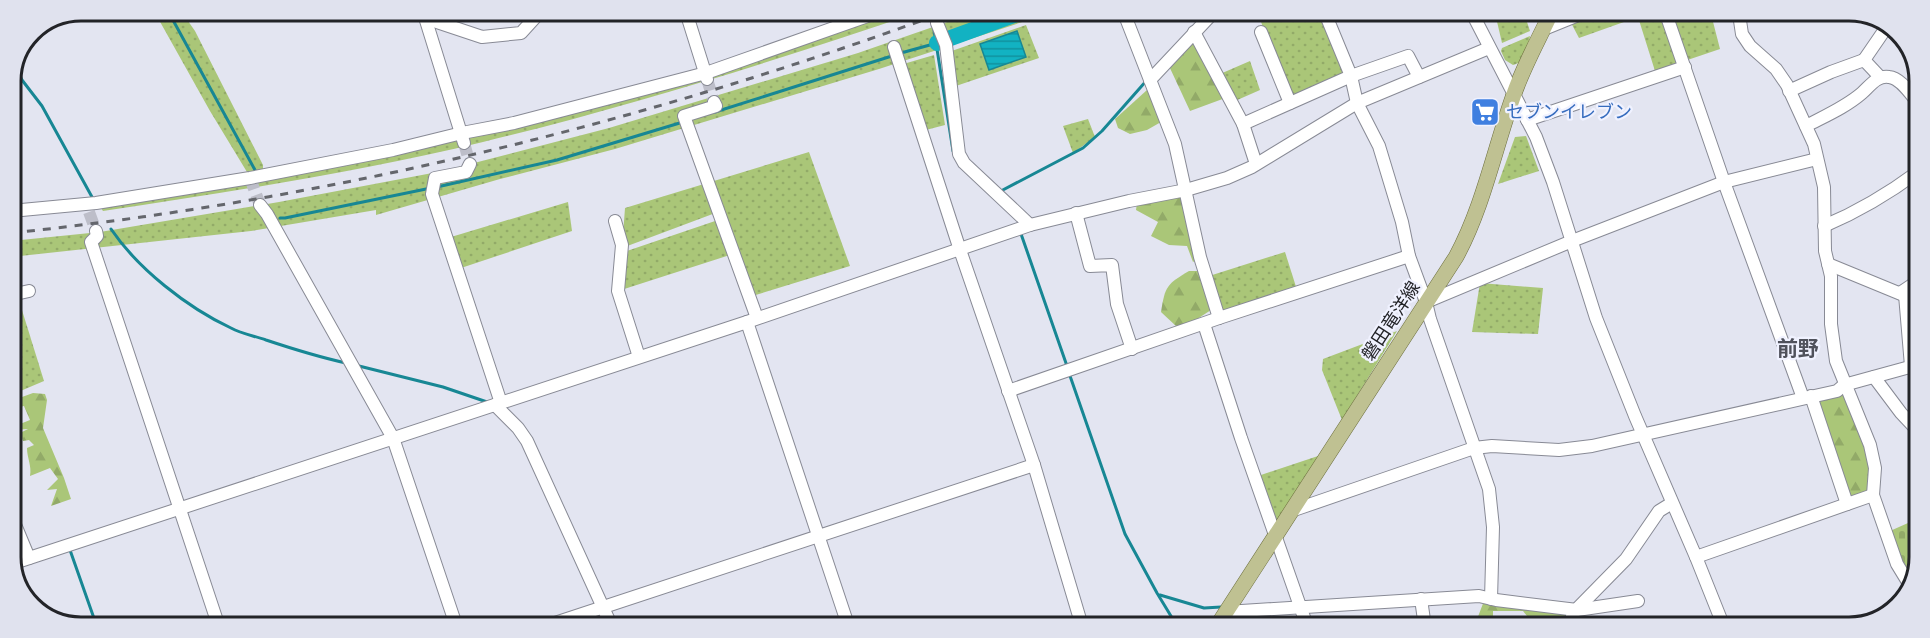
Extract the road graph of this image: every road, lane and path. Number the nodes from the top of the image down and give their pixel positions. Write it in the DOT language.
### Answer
graph roads {
  1 [pos="426,21"];
  2 [pos="442,21"];
  3 [pos="532,21"];
  4 [pos="689,21"];
  5 [pos="855,21"];
  6 [pos="1127,21"];
  7 [pos="1205,21"];
  8 [pos="1328,21"];
  9 [pos="1476,21"];
  10 [pos="1548,21"];
  11 [pos="1564,21"];
  12 [pos="1669,21"];
  13 [pos="1740,21"];
  14 [pos="937,23"];
  15 [pos="1544,29"];
  16 [pos="1883,31"];
  17 [pos="1194,32"];
  18 [pos="1261,32"];
  19 [pos="894,47"];
  20 [pos="1489,48"];
  21 [pos="1864,60"];
  22 [pos="1685,67"];
  23 [pos="707,76"];
  24 [pos="1351,76"];
  25 [pos="1419,77"];
  26 [pos="1880,77"];
  27 [pos="1150,80"];
  28 [pos="1790,91"];
  29 [pos="1909,93"];
  30 [pos="1513,94"];
  31 [pos="714,102"];
  32 [pos="1290,103"];
  33 [pos="1357,103"];
  34 [pos="1527,120"];
  35 [pos="1243,124"];
  36 [pos="1806,126"];
  37 [pos="463,138"];
  38 [pos="1817,159"];
  39 [pos="470,164"];
  40 [pos="1256,164"];
  41 [pos="1909,178"];
  42 [pos="1724,182"];
  43 [pos="1186,190"];
  44 [pos="260,205"];
  45 [pos="21,211"];
  46 [pos="1076,213"];
  47 [pos="615,221"];
  48 [pos="1030,225"];
  49 [pos="1824,226"];
  50 [pos="96,231"];
  51 [pos="1572,242"];
  52 [pos="960,250"];
  53 [pos="1409,256"];
  54 [pos="1828,264"];
  55 [pos="1909,289"];
  56 [pos="29,291"];
  57 [pos="21,293"];
  58 [pos="1903,294"];
  59 [pos="1909,297"];
  60 [pos="1426,302"];
  61 [pos="1219,318"];
  62 [pos="752,320"];
  63 [pos="1203,324"];
  64 [pos="1909,333"];
  65 [pos="1131,349"];
  66 [pos="639,357"];
  67 [pos="1909,366"];
  68 [pos="1874,377"];
  69 [pos="1844,385"];
  70 [pos="1008,391"];
  71 [pos="1807,397"];
  72 [pos="498,404"];
  73 [pos="1909,420"];
  74 [pos="1643,435"];
  75 [pos="393,438"];
  76 [pos="1474,448"];
  77 [pos="1034,465"];
  78 [pos="1873,495"];
  79 [pos="1672,503"];
  80 [pos="1847,504"];
  81 [pos="179,508"];
  82 [pos="1294,510"];
  83 [pos="818,535"];
  84 [pos="1276,536"];
  85 [pos="21,539"];
  86 [pos="1696,557"];
  87 [pos="29,558"];
  88 [pos="21,561"];
  89 [pos="1905,578"];
  90 [pos="1421,599"];
  91 [pos="1491,599"];
  92 [pos="1638,601"];
  93 [pos="603,606"];
  94 [pos="1300,606"];
  95 [pos="1577,610"];
  96 [pos="1226,612"];
  97 [pos="216,617"];
  98 [pos="453,617"];
  99 [pos="572,617"];
  100 [pos="608,617"];
  101 [pos="845,617"];
  102 [pos="1079,617"];
  103 [pos="1223,617"];
  104 [pos="1304,617"];
  105 [pos="1424,617"];
  106 [pos="1572,617"];
  107 [pos="1720,617"];
  1 -- 37 [label="street"];
  2 -- 3 [label="street"];
  4 -- 23 [label="street"];
  5 -- 23 [label="street"];
  6 -- 27 [label="street"];
  7 -- 17 [label="street"];
  8 -- 24 [label="street"];
  9 -- 20 [label="street"];
  10 -- 15 [label="main road, 磐田竜洋線"];
  11 -- 15 [label="street"];
  12 -- 22 [label="street"];
  13 -- 28 [label="street"];
  14 -- 48 [label="street"];
  15 -- 30 [label="main road, 磐田竜洋線"];
  16 -- 21 [label="street"];
  17 -- 27 [label="street"];
  17 -- 35 [label="street"];
  18 -- 32 [label="street"];
  19 -- 52 [label="street"];
  20 -- 25 [label="street"];
  20 -- 30 [label="street"];
  21 -- 26 [label="street"];
  21 -- 28 [label="street"];
  22 -- 34 [label="street"];
  22 -- 42 [label="street"];
  23 -- 37 [label="street"];
  24 -- 25 [label="street"];
  24 -- 32 [label="street"];
  24 -- 33 [label="street"];
  25 -- 33 [label="street"];
  26 -- 29 [label="street"];
  26 -- 36 [label="street"];
  27 -- 43 [label="street"];
  28 -- 36 [label="street"];
  30 -- 34 [label="street"];
  30 -- 60 [label="main road, 磐田竜洋線"];
  31 -- 62 [label="street"];
  32 -- 35 [label="street"];
  33 -- 40 [label="street"];
  33 -- 53 [label="street"];
  34 -- 51 [label="street"];
  35 -- 40 [label="street"];
  36 -- 38 [label="street"];
  37 -- 45 [label="street"];
  38 -- 42 [label="street"];
  38 -- 49 [label="street"];
  39 -- 72 [label="street"];
  40 -- 43 [label="street"];
  41 -- 49 [label="street"];
  42 -- 51 [label="street"];
  42 -- 71 [label="street"];
  43 -- 46 [label="street"];
  43 -- 61 [label="street"];
  44 -- 75 [label="street"];
  46 -- 48 [label="street"];
  46 -- 65 [label="street"];
  47 -- 66 [label="street"];
  48 -- 52 [label="street"];
  49 -- 54 [label="street"];
  50 -- 81 [label="street"];
  51 -- 60 [label="street"];
  51 -- 74 [label="street"];
  52 -- 62 [label="street"];
  52 -- 70 [label="street"];
  53 -- 60 [label="street"];
  53 -- 61 [label="street"];
  54 -- 58 [label="street"];
  54 -- 69 [label="street"];
  55 -- 58 [label="street"];
  56 -- 57 [label="street"];
  58 -- 59 [label="street"];
  58 -- 64 [label="street"];
  60 -- 76 [label="street"];
  60 -- 82 [label="main road, 磐田竜洋線"];
  61 -- 63 [label="street"];
  62 -- 66 [label="street"];
  62 -- 83 [label="street"];
  63 -- 65 [label="street"];
  63 -- 84 [label="street"];
  65 -- 70 [label="street"];
  66 -- 72 [label="street"];
  67 -- 68 [label="street"];
  68 -- 69 [label="street"];
  68 -- 73 [label="street"];
  69 -- 71 [label="street"];
  69 -- 78 [label="street"];
  70 -- 77 [label="street"];
  71 -- 74 [label="street"];
  71 -- 80 [label="street"];
  72 -- 75 [label="street"];
  72 -- 93 [label="street"];
  74 -- 76 [label="street"];
  74 -- 79 [label="street"];
  75 -- 81 [label="street"];
  75 -- 98 [label="street"];
  76 -- 82 [label="street"];
  76 -- 91 [label="street"];
  77 -- 83 [label="street"];
  77 -- 102 [label="street"];
  78 -- 80 [label="street"];
  78 -- 89 [label="street"];
  79 -- 86 [label="street"];
  79 -- 95 [label="street"];
  80 -- 86 [label="street"];
  81 -- 87 [label="street"];
  81 -- 97 [label="street"];
  82 -- 84 [label="main road, 磐田竜洋線"];
  83 -- 93 [label="street"];
  83 -- 101 [label="street"];
  84 -- 94 [label="street"];
  84 -- 96 [label="main road, 磐田竜洋線"];
  85 -- 87 [label="street"];
  86 -- 107 [label="street"];
  87 -- 88 [label="street"];
  90 -- 91 [label="street"];
  90 -- 94 [label="street"];
  90 -- 105 [label="street"];
  91 -- 95 [label="street"];
  92 -- 95 [label="street"];
  93 -- 99 [label="street"];
  93 -- 100 [label="street"];
  94 -- 96 [label="street"];
  94 -- 104 [label="street"];
  95 -- 106 [label="street"];
  96 -- 103 [label="main road, 磐田竜洋線"];
}
